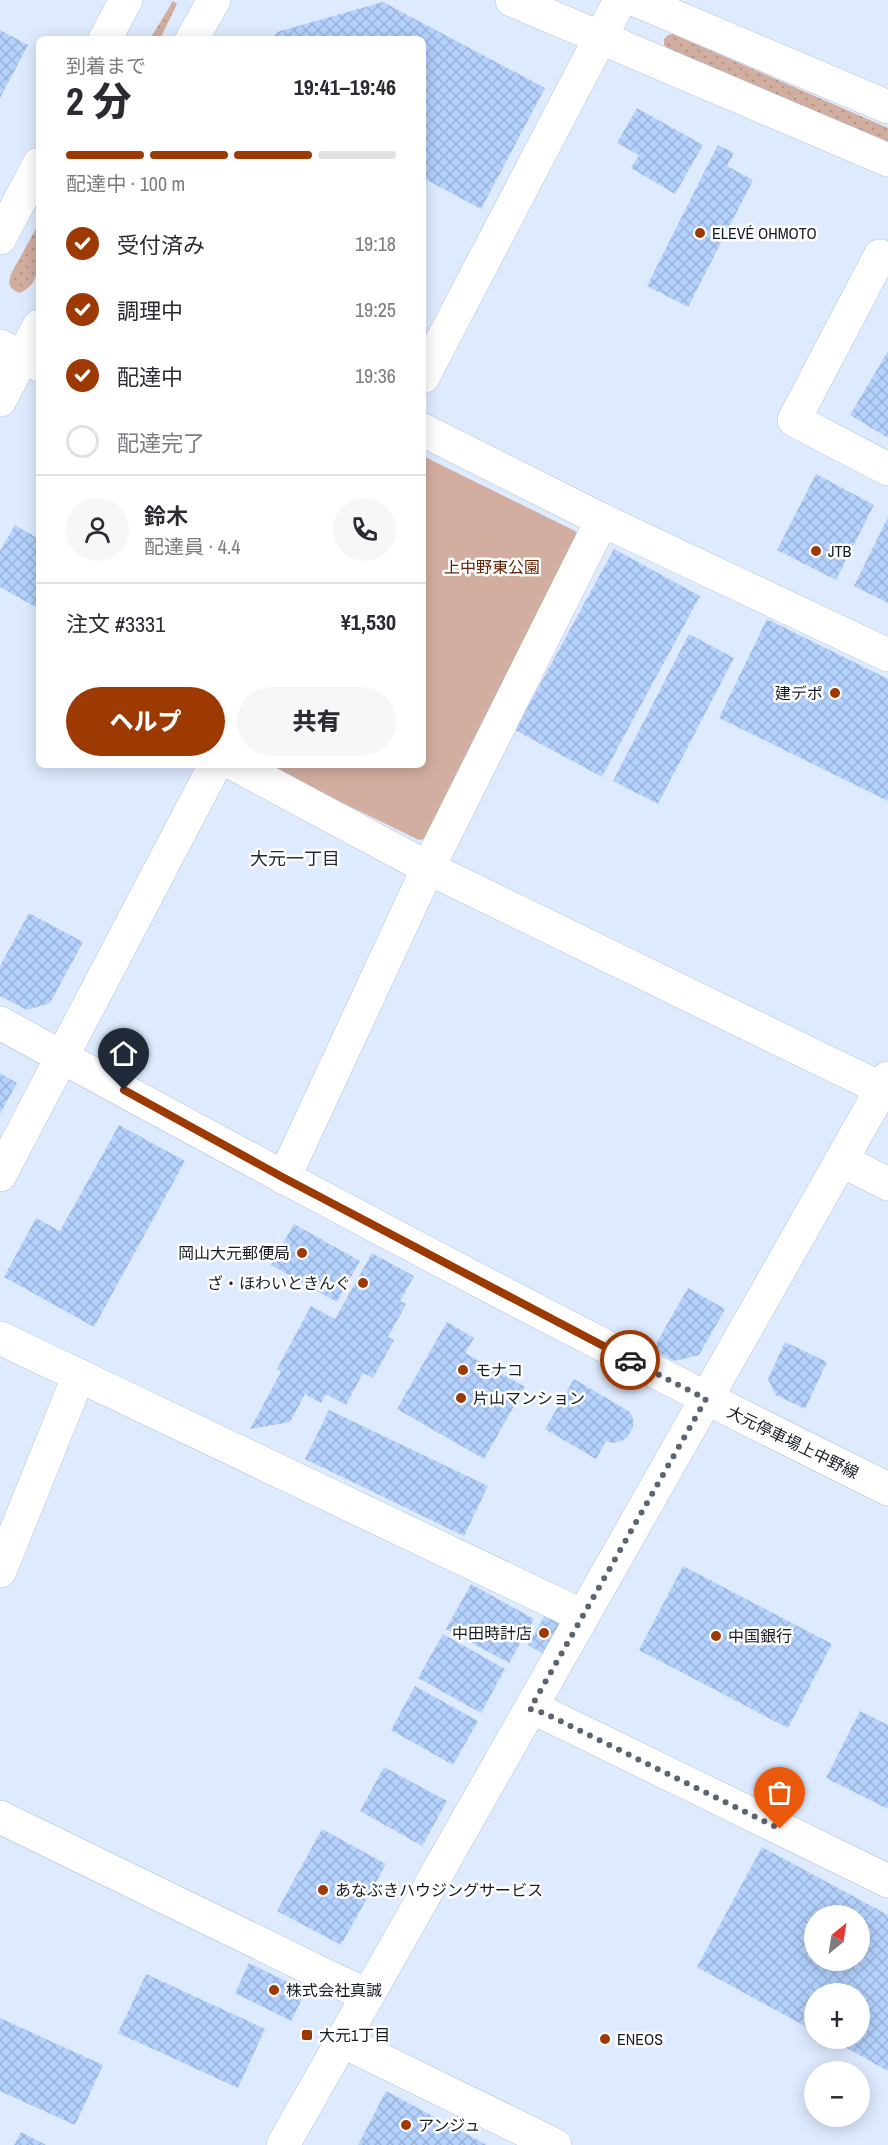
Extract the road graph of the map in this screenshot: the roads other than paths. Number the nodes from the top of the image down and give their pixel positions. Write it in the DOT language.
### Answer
graph roads {
  1 [pos="126,0"];
  2 [pos="214,0"];
  3 [pos="512,0"];
  4 [pos="620,0"];
  5 [pos="636,0"];
  6 [pos="107,36"];
  7 [pos="194,36"];
  8 [pos="599,38"];
  9 [pos="888,107"];
  10 [pos="888,160"];
  11 [pos="36,170"];
  12 [pos="0,238"];
  13 [pos="880,256"];
  14 [pos="36,331"];
  15 [pos="21,356"];
  16 [pos="426,371"];
  17 [pos="0,400"];
  18 [pos="426,432"];
  19 [pos="888,469"];
  20 [pos="602,520"];
  21 [pos="888,655"];
  22 [pos="213,768"];
  23 [pos="242,768"];
  24 [pos="428,868"];
  25 [pos="0,1023"];
  26 [pos="62,1057"];
  27 [pos="885,1083"];
  28 [pos="841,1160"];
  29 [pos="0,1175"];
  30 [pos="284,1178"];
  31 [pos="888,1184"];
  32 [pos="0,1338"];
  33 [pos="79,1375"];
  34 [pos="706,1399"];
  35 [pos="888,1489"];
  36 [pos="0,1571"];
  37 [pos="583,1616"];
  38 [pos="530,1709"];
  39 [pos="0,1817"];
  40 [pos="888,1881"];
  41 [pos="368,1996"];
  42 [pos="342,2041"];
  43 [pos="284,2145"];
  44 [pos="555,2145"];
  1 -- 6 [label="street"];
  2 -- 7 [label="street"];
  3 -- 8 [label="street"];
  4 -- 8 [label="street"];
  5 -- 9 [label="street"];
  8 -- 10 [label="street"];
  8 -- 16 [label="street"];
  11 -- 12 [label="street"];
  13 -- 19 [label="street"];
  14 -- 15 [label="street"];
  15 -- 17 [label="street"];
  18 -- 20 [label="street"];
  20 -- 21 [label="street"];
  20 -- 24 [label="street"];
  22 -- 26 [label="street"];
  23 -- 24 [label="street"];
  24 -- 27 [label="street"];
  24 -- 30 [label="street"];
  25 -- 26 [label="street, 大元停車場上中野線"];
  26 -- 29 [label="street"];
  26 -- 30 [label="street, 大元停車場上中野線"];
  27 -- 28 [label="street"];
  28 -- 31 [label="street"];
  28 -- 34 [label="street"];
  30 -- 34 [label="street, 大元停車場上中野線"];
  32 -- 33 [label="street"];
  33 -- 36 [label="street"];
  33 -- 37 [label="street"];
  34 -- 35 [label="street, 大元停車場上中野線"];
  34 -- 37 [label="street"];
  37 -- 38 [label="street"];
  38 -- 40 [label="street"];
  38 -- 41 [label="street"];
  39 -- 41 [label="street"];
  41 -- 42 [label="street"];
  42 -- 43 [label="street"];
  42 -- 44 [label="street"];
}
